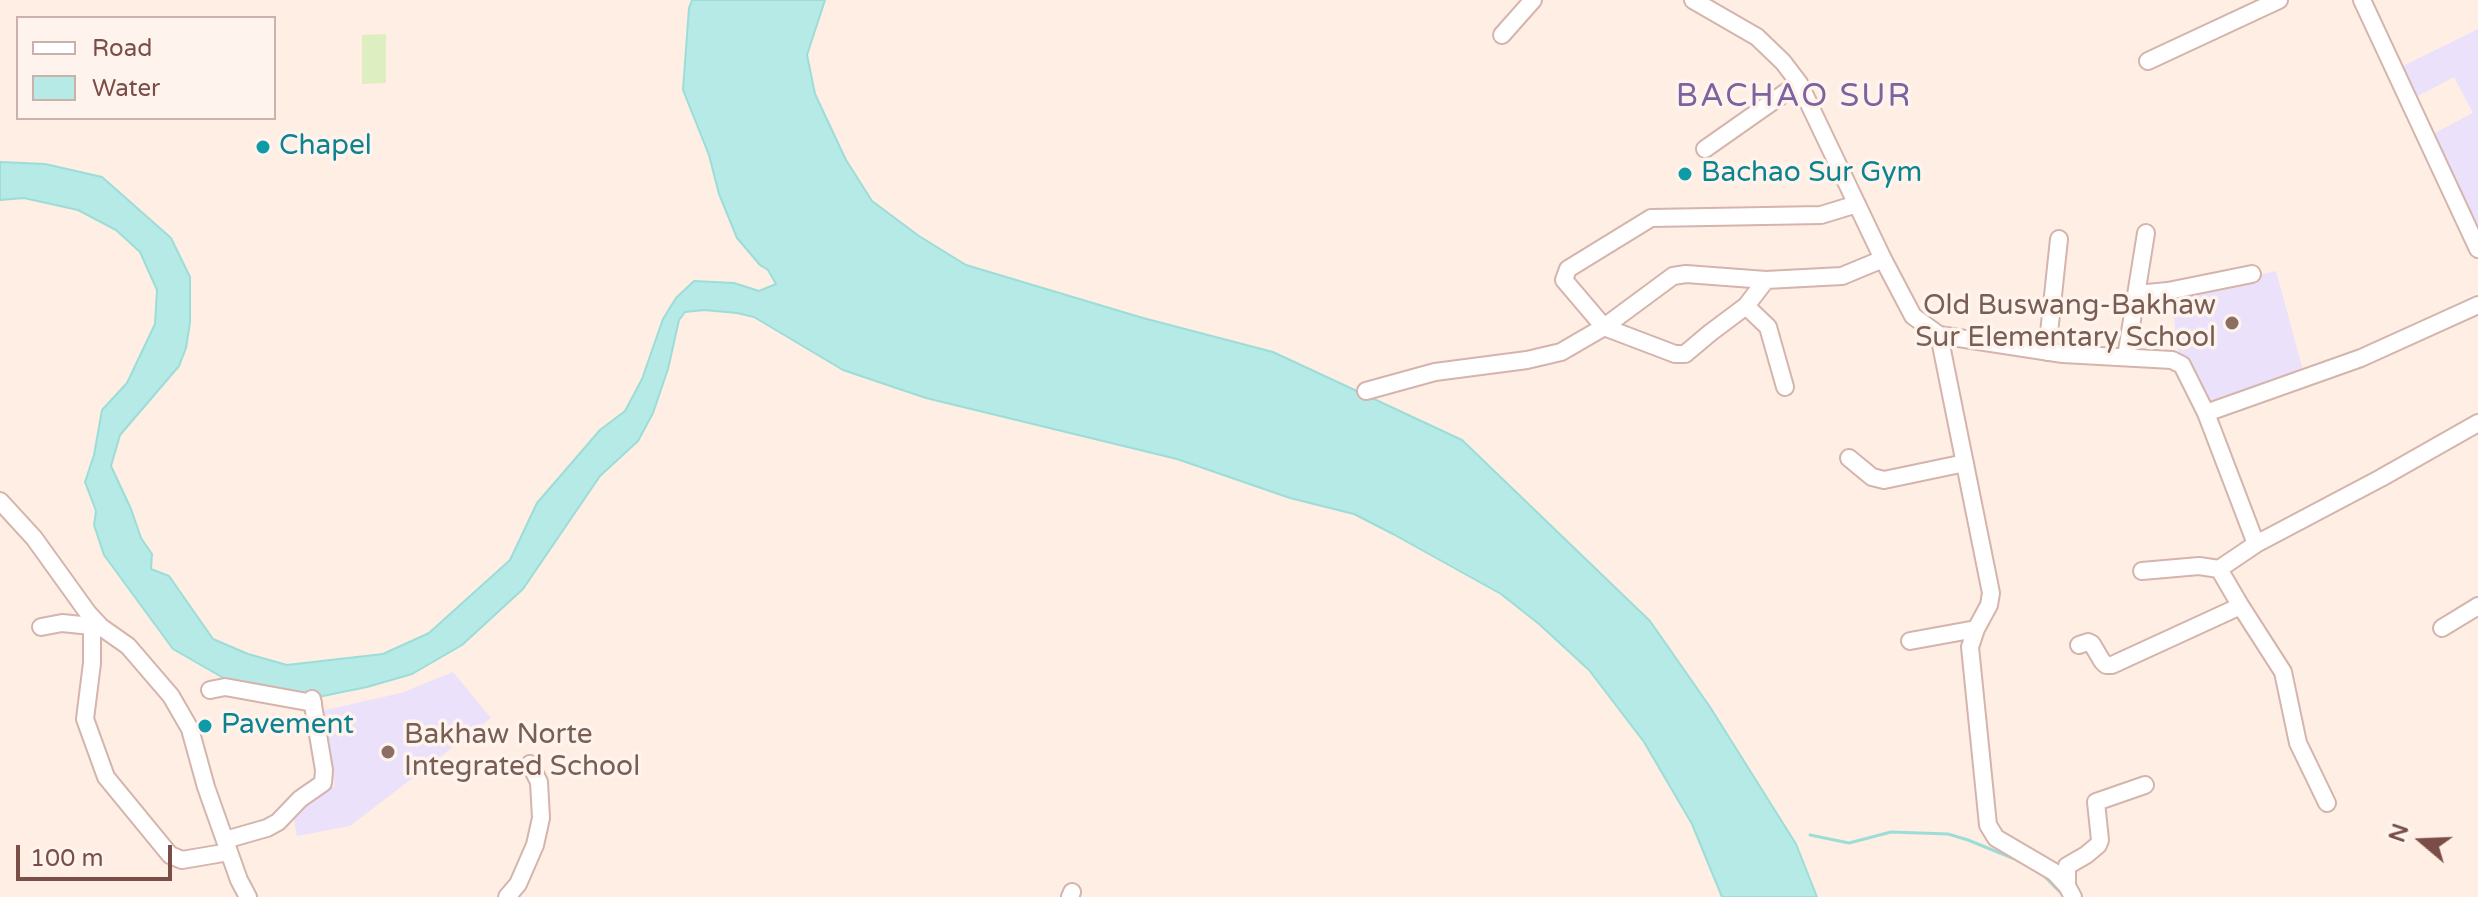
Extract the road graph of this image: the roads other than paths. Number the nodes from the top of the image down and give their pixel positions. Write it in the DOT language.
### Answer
graph roads {
  1 [pos="1533,0"];
  2 [pos="1693,0"];
  3 [pos="2279,0"];
  4 [pos="2362,0"];
  5 [pos="1502,35"];
  6 [pos="2148,61"];
  7 [pos="1799,83"];
  8 [pos="1705,149"];
  9 [pos="1857,204"];
  10 [pos="2146,233"];
  11 [pos="2059,239"];
  12 [pos="2478,249"];
  13 [pos="1883,259"];
  14 [pos="2252,274"];
  15 [pos="1766,280"];
  16 [pos="2136,294"];
  17 [pos="2478,305"];
  18 [pos="1746,306"];
  19 [pos="1604,327"];
  20 [pos="1939,335"];
  21 [pos="2047,352"];
  22 [pos="2126,357"];
  23 [pos="1785,387"];
  24 [pos="1366,391"];
  25 [pos="2206,413"];
  26 [pos="2478,423"];
  27 [pos="1849,458"];
  28 [pos="1965,463"];
  29 [pos="0,501"];
  30 [pos="2256,544"];
  31 [pos="2219,569"];
  32 [pos="2142,571"];
  33 [pos="2240,605"];
  34 [pos="2478,606"];
  35 [pos="96,626"];
  36 [pos="41,627"];
  37 [pos="2442,628"];
  38 [pos="1976,629"];
  39 [pos="1910,641"];
  40 [pos="2079,645"];
  41 [pos="210,690"];
  42 [pos="530,764"];
  43 [pos="2145,785"];
  44 [pos="2327,803"];
  45 [pos="227,846"];
  46 [pos="2070,891"];
  47 [pos="248,897"];
  48 [pos="507,897"];
  1 -- 5 [label="street"];
  2 -- 7 [label="street"];
  3 -- 6 [label="street"];
  4 -- 12 [label="street"];
  7 -- 8 [label="street"];
  7 -- 9 [label="street"];
  9 -- 13 [label="street"];
  9 -- 19 [label="street"];
  10 -- 16 [label="street"];
  11 -- 21 [label="street"];
  13 -- 15 [label="street"];
  13 -- 20 [label="street"];
  14 -- 16 [label="street"];
  15 -- 18 [label="street"];
  15 -- 19 [label="street"];
  16 -- 22 [label="street"];
  17 -- 25 [label="street"];
  18 -- 19 [label="street"];
  18 -- 23 [label="street"];
  19 -- 24 [label="street"];
  20 -- 21 [label="street"];
  20 -- 28 [label="street"];
  21 -- 22 [label="street"];
  22 -- 25 [label="street"];
  25 -- 30 [label="street"];
  26 -- 30 [label="street"];
  27 -- 28 [label="street"];
  28 -- 38 [label="street"];
  29 -- 35 [label="street"];
  30 -- 31 [label="street"];
  31 -- 32 [label="street"];
  31 -- 33 [label="street"];
  33 -- 40 [label="street"];
  33 -- 44 [label="street"];
  34 -- 37 [label="street"];
  35 -- 36 [label="street"];
  35 -- 45 [label="street"];
  35 -- 45 [label="street"];
  38 -- 39 [label="street"];
  38 -- 46 [label="street"];
  41 -- 45 [label="street"];
  42 -- 48 [label="street"];
  43 -- 46 [label="street"];
  45 -- 47 [label="street"];
}
